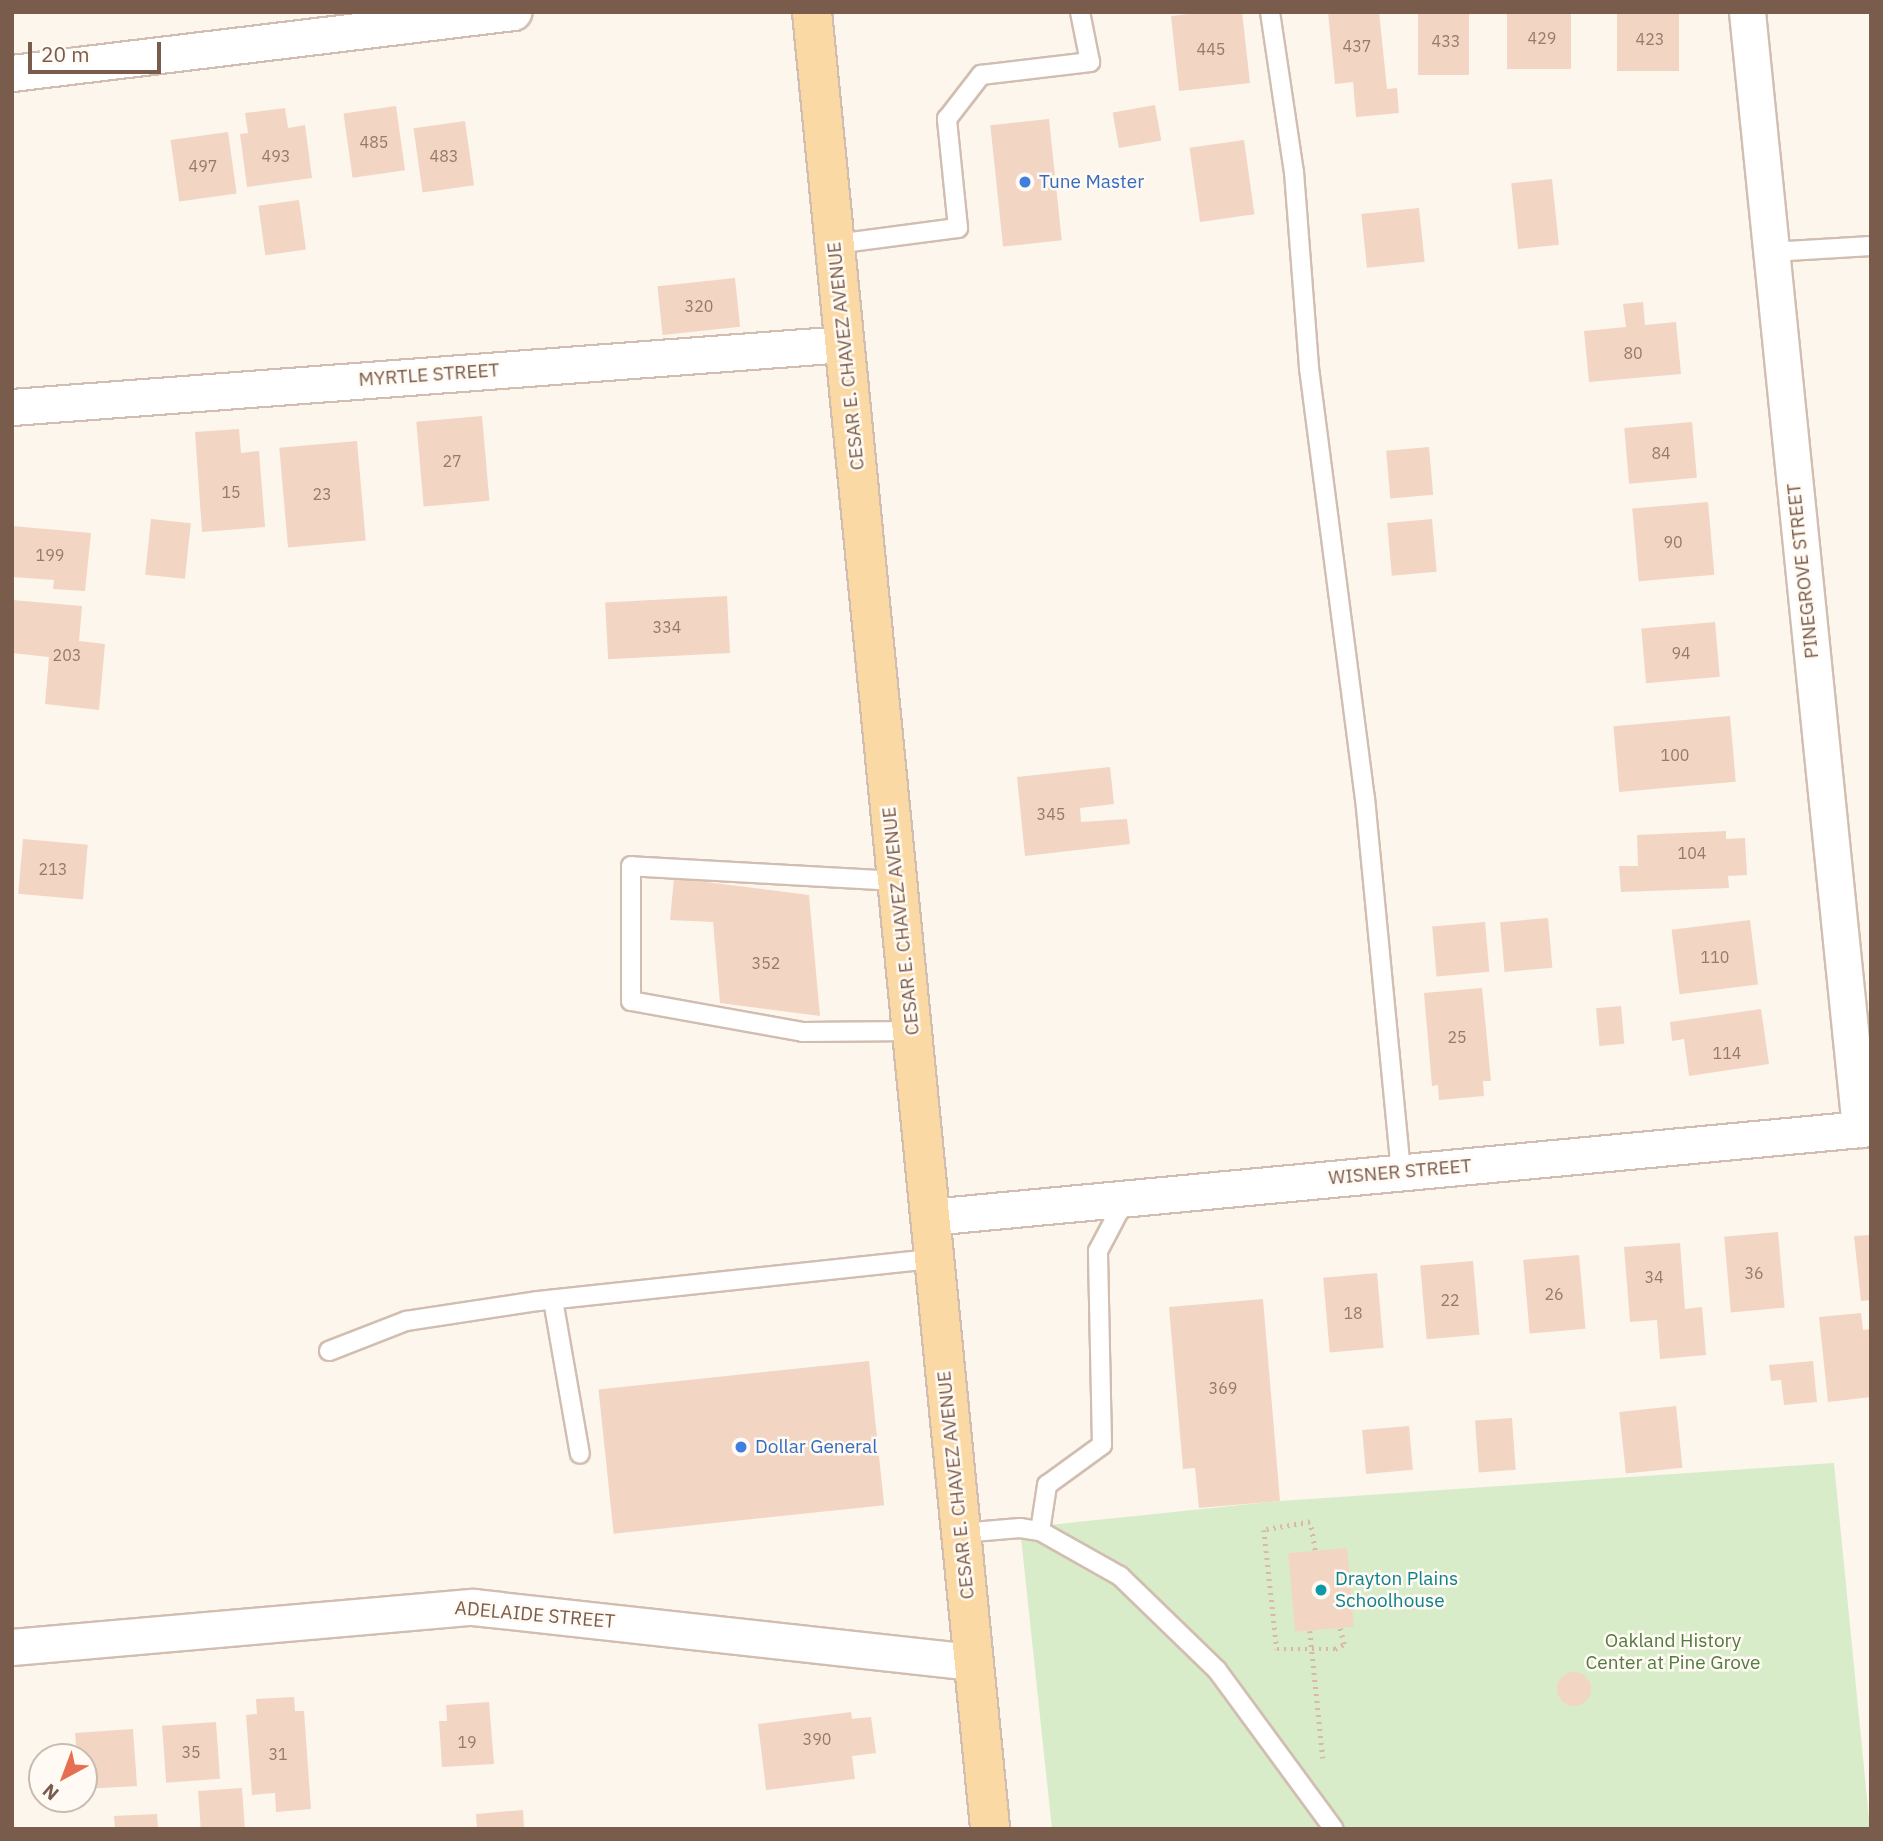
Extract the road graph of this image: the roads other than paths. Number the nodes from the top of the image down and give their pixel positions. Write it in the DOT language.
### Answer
graph roads {
  1 [pos="513,12"];
  2 [pos="813,12"];
  3 [pos="1080,12"];
  4 [pos="1270,12"];
  5 [pos="1746,12"];
  6 [pos="12,73"];
  7 [pos="836,244"];
  8 [pos="1871,246"];
  9 [pos="1771,252"];
  10 [pos="845,344"];
  11 [pos="12,407"];
  12 [pos="897,881"];
  13 [pos="912,1031"];
  14 [pos="1865,1129"];
  15 [pos="1401,1172"];
  16 [pos="1126,1198"];
  17 [pos="930,1217"];
  18 [pos="934,1259"];
  19 [pos="553,1300"];
  20 [pos="329,1351"];
  21 [pos="580,1454"];
  22 [pos="1040,1531"];
  23 [pos="961,1534"];
  24 [pos="12,1647"];
  25 [pos="974,1662"];
  26 [pos="990,1829"];
  27 [pos="1334,1829"];
  1 -- 6 [label="street"];
  2 -- 7 [label="main road, CESAR E. CHAVEZ AVENUE"];
  3 -- 7 [label="lane"];
  4 -- 15 [label="lane"];
  5 -- 9 [label="street, PINEGROVE STREET"];
  7 -- 10 [label="main road, CESAR E. CHAVEZ AVENUE"];
  8 -- 9 [label="lane"];
  9 -- 14 [label="street, PINEGROVE STREET"];
  10 -- 11 [label="street, MYRTLE STREET"];
  10 -- 12 [label="main road, CESAR E. CHAVEZ AVENUE"];
  12 -- 13 [label="main road, CESAR E. CHAVEZ AVENUE"];
  12 -- 13 [label="lane"];
  13 -- 17 [label="main road, CESAR E. CHAVEZ AVENUE"];
  14 -- 15 [label="street, WISNER STREET"];
  15 -- 16 [label="street, WISNER STREET"];
  16 -- 17 [label="street, WISNER STREET"];
  16 -- 22 [label="lane"];
  17 -- 18 [label="main road, CESAR E. CHAVEZ AVENUE"];
  18 -- 19 [label="lane"];
  18 -- 23 [label="main road, CESAR E. CHAVEZ AVENUE"];
  19 -- 20 [label="lane"];
  19 -- 21 [label="lane"];
  22 -- 23 [label="lane"];
  22 -- 27 [label="lane"];
  23 -- 25 [label="main road, CESAR E. CHAVEZ AVENUE"];
  24 -- 25 [label="street, ADELAIDE STREET"];
  25 -- 26 [label="main road, CESAR E. CHAVEZ AVENUE"];
}
